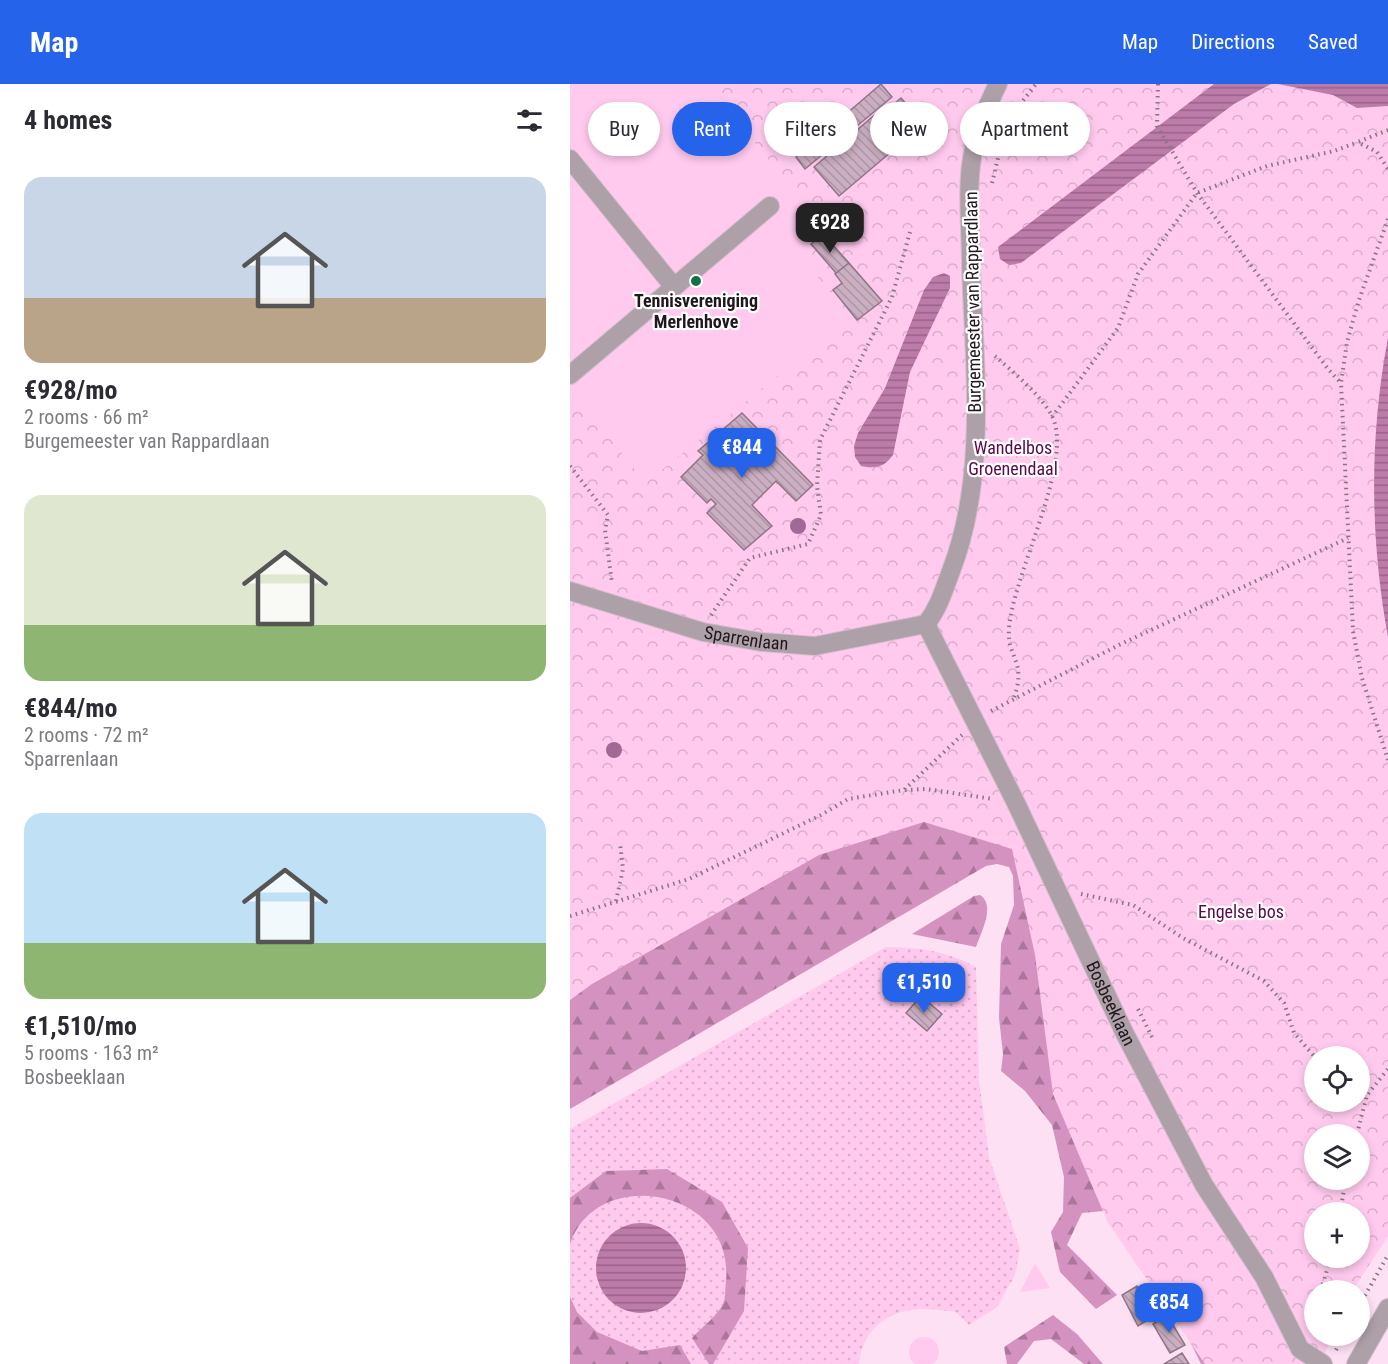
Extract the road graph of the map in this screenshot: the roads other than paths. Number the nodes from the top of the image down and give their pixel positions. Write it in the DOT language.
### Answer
graph roads {
  1 [pos="998,84"];
  2 [pos="570,159"];
  3 [pos="770,206"];
  4 [pos="674,287"];
  5 [pos="570,375"];
  6 [pos="570,591"];
  7 [pos="926,624"];
  8 [pos="1388,1308"];
  9 [pos="1323,1364"];
  10 [pos="1356,1364"];
  1 -- 7 [label="street, Burgemeester van Rappardlaan"];
  2 -- 4 [label="street"];
  3 -- 4 [label="street"];
  4 -- 5 [label="street"];
  6 -- 7 [label="street, Sparrenlaan"];
  7 -- 9 [label="street, Bosbeeklaan"];
  8 -- 10 [label="street"];
}
